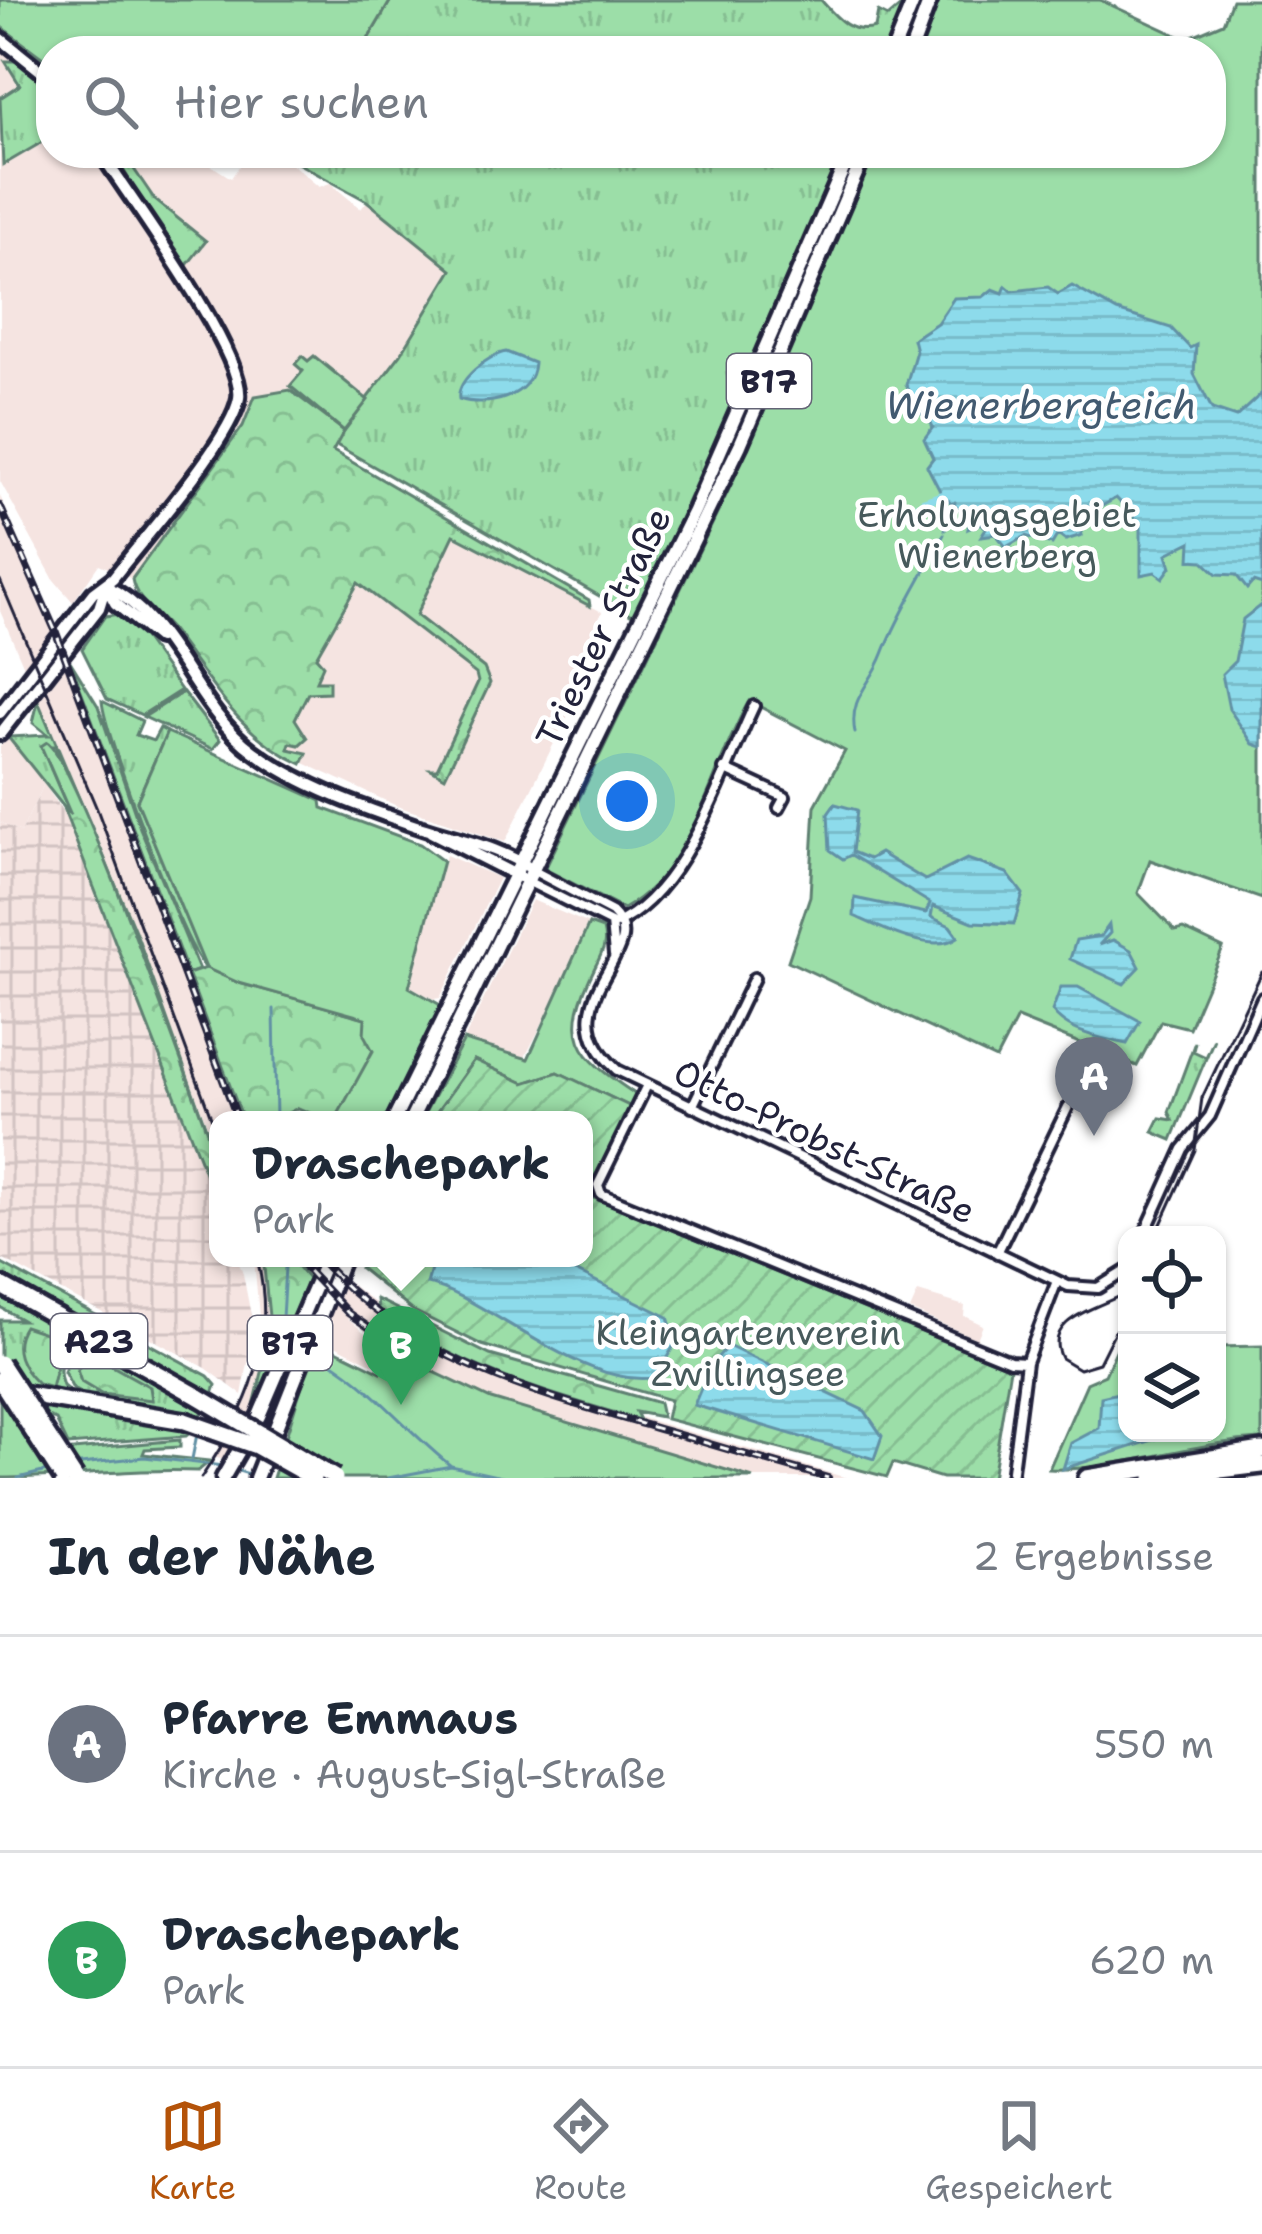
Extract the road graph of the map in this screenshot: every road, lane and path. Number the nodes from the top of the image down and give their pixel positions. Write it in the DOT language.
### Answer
graph roads {
  1 [pos="914,0"];
  2 [pos="930,0"];
  3 [pos="899,36"];
  4 [pos="917,36"];
  5 [pos="0,38"];
  6 [pos="36,67"];
  7 [pos="111,168"];
  8 [pos="844,168"];
  9 [pos="859,168"];
  10 [pos="106,586"];
  11 [pos="658,602"];
  12 [pos="632,654"];
  13 [pos="754,706"];
  14 [pos="0,713"];
  15 [pos="0,734"];
  16 [pos="724,769"];
  17 [pos="779,808"];
  18 [pos="518,868"];
  19 [pos="531,876"];
  20 [pos="617,924"];
  21 [pos="754,978"];
  22 [pos="1262,998"];
  23 [pos="647,1085"];
  24 [pos="692,1107"];
  25 [pos="1068,1107"];
  26 [pos="398,1111"];
  27 [pos="415,1111"];
  28 [pos="1148,1226"];
  29 [pos="997,1253"];
  30 [pos="323,1267"];
  31 [pos="339,1267"];
  32 [pos="1118,1275"];
  33 [pos="1057,1282"];
  34 [pos="0,1285"];
  35 [pos="1026,1362"];
  36 [pos="0,1363"];
  37 [pos="0,1380"];
  38 [pos="0,1390"];
  39 [pos="1256,1458"];
  40 [pos="228,1471"];
  41 [pos="257,1474"];
  42 [pos="63,1478"];
  43 [pos="75,1478"];
  44 [pos="313,1478"];
  45 [pos="335,1478"];
  46 [pos="1011,1478"];
  47 [pos="1087,1478"];
  48 [pos="1153,1478"];
  1 -- 3 [label="main road"];
  2 -- 4 [label="main road"];
  5 -- 6 [label="street"];
  7 -- 10 [label="street"];
  8 -- 11 [label="main road, Triester Straße / B17"];
  9 -- 11 [label="main road, Triester Straße / B17"];
  10 -- 14 [label="street"];
  10 -- 15 [label="street"];
  10 -- 18 [label="street"];
  11 -- 12 [label="main road, Triester Straße / B17"];
  12 -- 18 [label="main road, Triester Straße / B17"];
  12 -- 19 [label="main road, Triester Straße / B17"];
  13 -- 16 [label="street"];
  16 -- 17 [label="street"];
  16 -- 20 [label="street"];
  18 -- 19 [label="street"];
  18 -- 26 [label="main road, Triester Straße / B17"];
  19 -- 20 [label="street"];
  19 -- 27 [label="main road, Triester Straße / B17"];
  20 -- 23 [label="street, Otto-Probst-Straße"];
  21 -- 24 [label="street"];
  22 -- 28 [label="street"];
  23 -- 24 [label="street, Otto-Probst-Straße"];
  23 -- 35 [label="street"];
  24 -- 29 [label="street, Otto-Probst-Straße"];
  25 -- 29 [label="street"];
  29 -- 33 [label="street, Otto-Probst-Straße"];
  30 -- 40 [label="main road, B17"];
  31 -- 41 [label="main road, B17"];
  32 -- 33 [label="street"];
  33 -- 35 [label="street"];
  34 -- 45 [label="highway, A23, bridge"];
  35 -- 46 [label="street"];
  36 -- 43 [label="highway, bridge"];
  37 -- 42 [label="highway, bridge"];
  38 -- 44 [label="highway, A23, bridge"];
  39 -- 47 [label="highway"];
  39 -- 48 [label="highway"];
}
